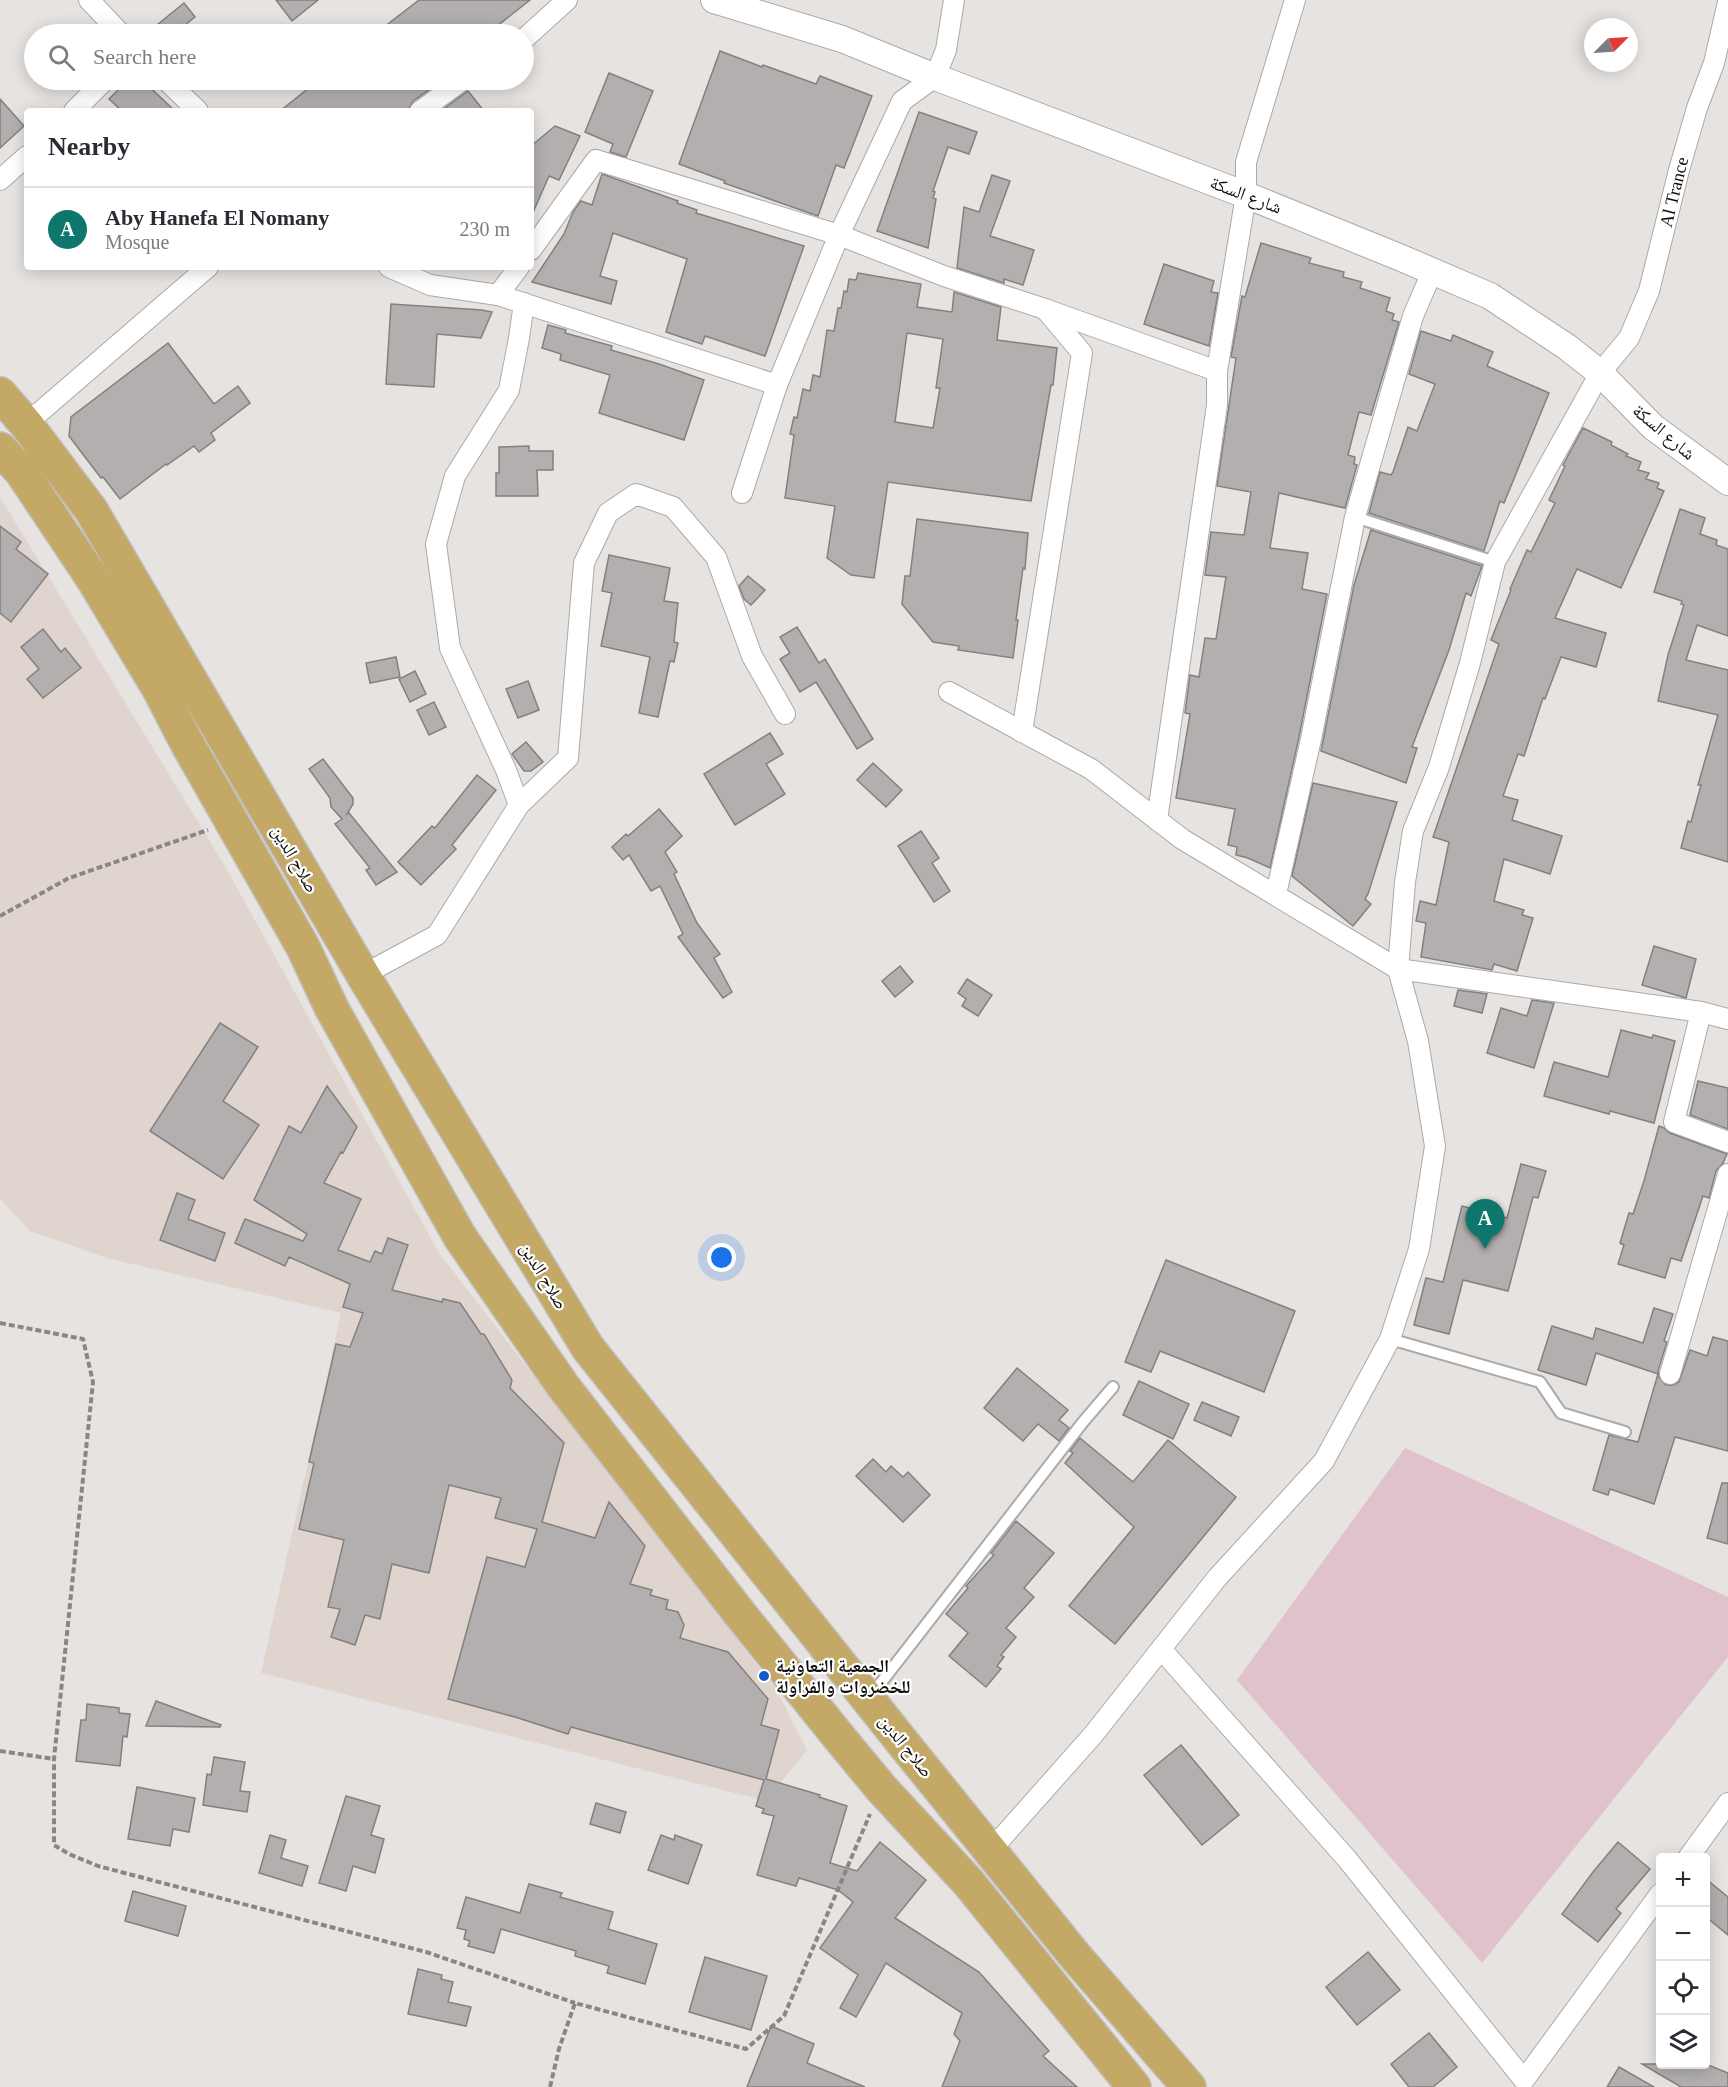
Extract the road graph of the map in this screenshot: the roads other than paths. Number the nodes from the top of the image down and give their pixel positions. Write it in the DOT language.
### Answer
graph roads {
  1 [pos="89,0"];
  2 [pos="567,0"];
  3 [pos="714,0"];
  4 [pos="954,0"];
  5 [pos="1295,0"];
  6 [pos="1728,2"];
  7 [pos="112,24"];
  8 [pos="534,30"];
  9 [pos="935,77"];
  10 [pos="95,90"];
  11 [pos="176,90"];
  12 [pos="449,90"];
  13 [pos="77,108"];
  14 [pos="195,108"];
  15 [pos="424,108"];
  16 [pos="24,159"];
  17 [pos="0,180"];
  18 [pos="1246,195"];
  19 [pos="839,235"];
  20 [pos="534,246"];
  21 [pos="205,270"];
  22 [pos="395,270"];
  23 [pos="517,270"];
  24 [pos="1432,272"];
  25 [pos="498,295"];
  26 [pos="524,303"];
  27 [pos="1046,309"];
  28 [pos="1217,371"];
  29 [pos="1600,373"];
  30 [pos="777,384"];
  31 [pos="0,394"];
  32 [pos="26,424"];
  33 [pos="0,449"];
  34 [pos="1728,482"];
  35 [pos="742,493"];
  36 [pos="1355,517"];
  37 [pos="1495,562"];
  38 [pos="949,692"];
  39 [pos="785,714"];
  40 [pos="1022,732"];
  41 [pos="519,806"];
  42 [pos="1157,820"];
  43 [pos="1276,894"];
  44 [pos="1398,969"];
  45 [pos="363,975"];
  46 [pos="1701,1012"];
  47 [pos="1728,1019"];
  48 [pos="1728,1142"];
  49 [pos="1728,1174"];
  50 [pos="1390,1339"];
  51 [pos="1670,1374"];
  52 [pos="1113,1387"];
  53 [pos="1625,1432"];
  54 [pos="1161,1648"];
  55 [pos="868,1700"];
  56 [pos="1728,1803"];
  57 [pos="990,1851"];
  58 [pos="1691,1853"];
  59 [pos="1656,1900"];
  60 [pos="1527,2083"];
  61 [pos="1134,2087"];
  62 [pos="1189,2087"];
  1 -- 7 [label="street"];
  2 -- 8 [label="street"];
  3 -- 9 [label="street, شارع السكة"];
  4 -- 9 [label="street"];
  5 -- 18 [label="street"];
  6 -- 29 [label="street, Al Trance"];
  9 -- 18 [label="street, شارع السكة"];
  9 -- 19 [label="street"];
  10 -- 13 [label="street"];
  11 -- 14 [label="street"];
  12 -- 15 [label="street"];
  16 -- 17 [label="street"];
  18 -- 24 [label="street, شارع السكة"];
  18 -- 28 [label="street"];
  19 -- 20 [label="street"];
  19 -- 27 [label="street"];
  19 -- 30 [label="street"];
  21 -- 32 [label="street"];
  22 -- 25 [label="street"];
  23 -- 25 [label="street"];
  24 -- 29 [label="street, شارع السكة"];
  24 -- 36 [label="street"];
  25 -- 26 [label="street"];
  26 -- 30 [label="street"];
  26 -- 41 [label="street"];
  27 -- 28 [label="street"];
  27 -- 40 [label="street"];
  28 -- 42 [label="street"];
  29 -- 34 [label="street, شارع السكة"];
  29 -- 37 [label="street, Al Trance"];
  30 -- 35 [label="street"];
  31 -- 32 [label="highway, صلاح الدين"];
  32 -- 45 [label="highway, صلاح الدين"];
  33 -- 61 [label="highway, صلاح الدين"];
  36 -- 37 [label="lane"];
  36 -- 43 [label="street"];
  37 -- 44 [label="street, Al Trance"];
  38 -- 40 [label="street"];
  39 -- 41 [label="street"];
  40 -- 42 [label="street"];
  41 -- 45 [label="street"];
  42 -- 43 [label="street"];
  43 -- 44 [label="street"];
  44 -- 46 [label="street"];
  44 -- 50 [label="street"];
  45 -- 55 [label="highway, صلاح الدين"];
  46 -- 47 [label="street"];
  46 -- 48 [label="street"];
  49 -- 51 [label="street"];
  50 -- 53 [label="lane"];
  50 -- 54 [label="street"];
  52 -- 55 [label="lane"];
  54 -- 57 [label="street"];
  54 -- 60 [label="street"];
  55 -- 57 [label="highway, صلاح الدين"];
  56 -- 58 [label="street"];
  57 -- 62 [label="highway, صلاح الدين"];
  59 -- 60 [label="street"];
}
